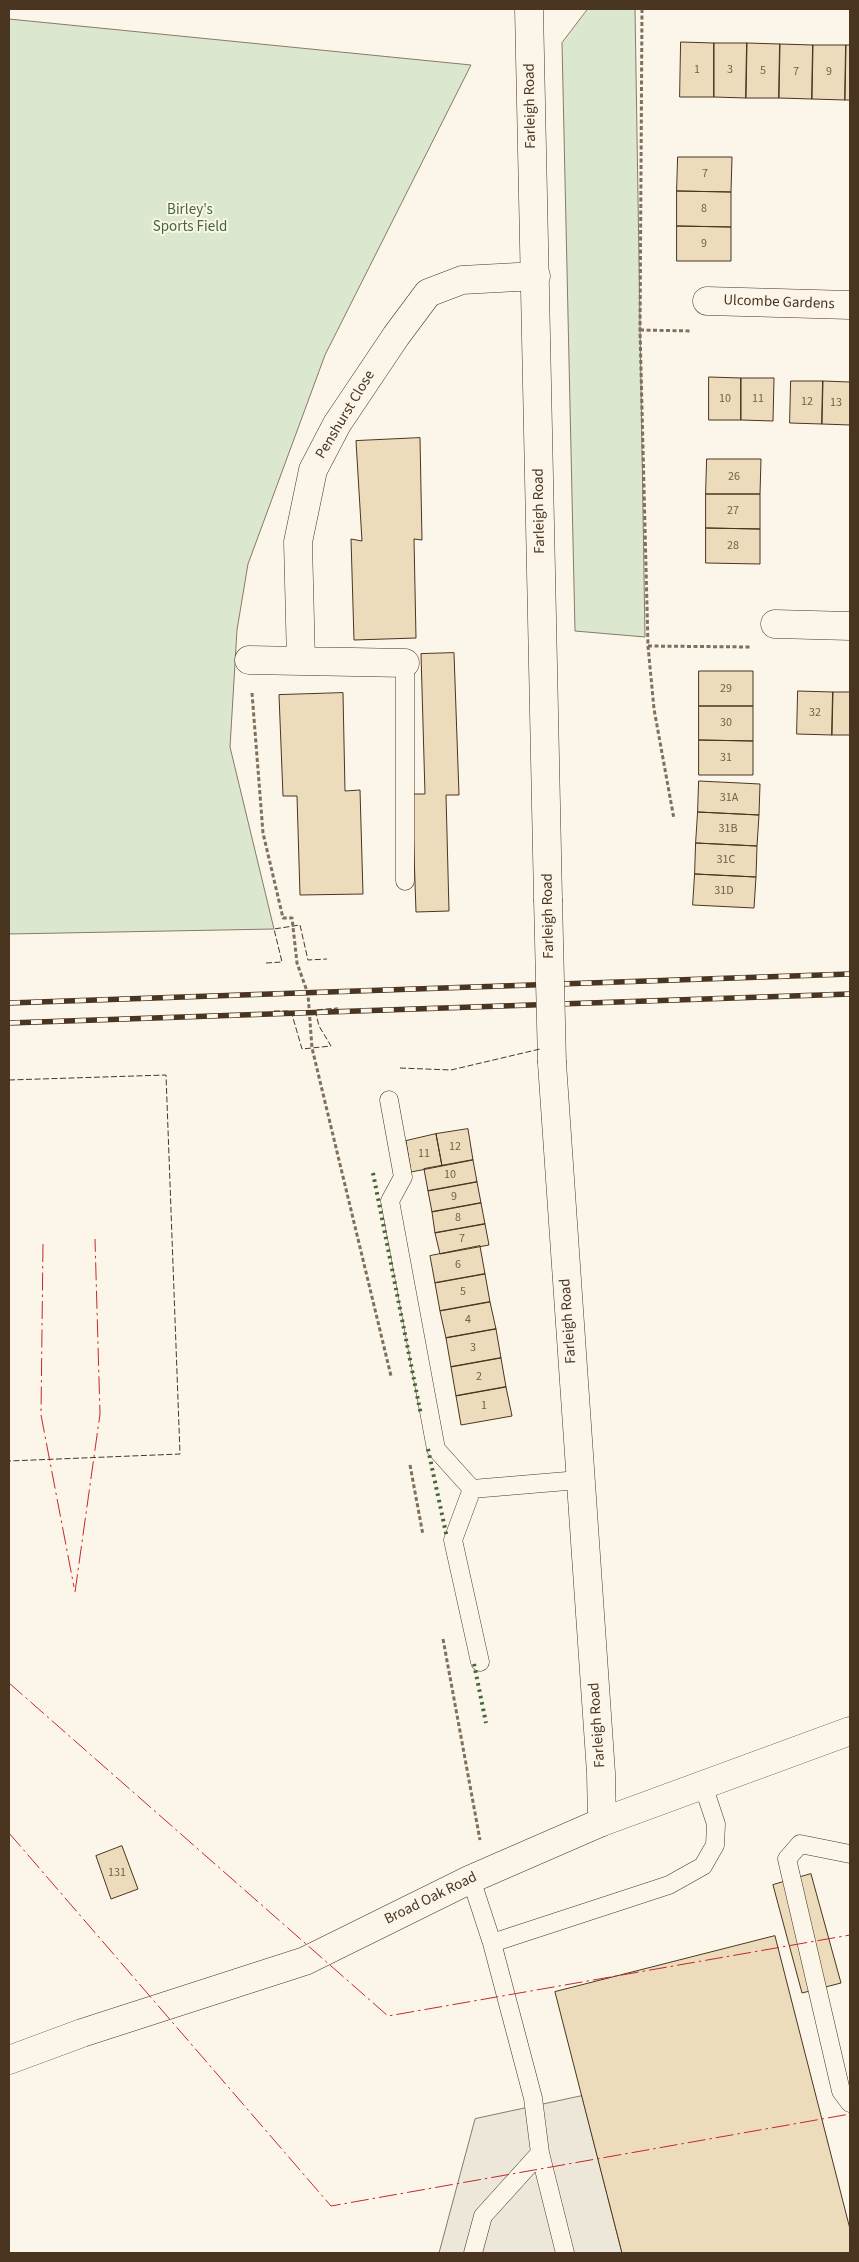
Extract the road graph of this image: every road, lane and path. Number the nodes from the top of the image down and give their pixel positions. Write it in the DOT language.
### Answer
graph roads {
  1 [pos="529,9"];
  2 [pos="642,9"];
  3 [pos="536,276"];
  4 [pos="707,301"];
  5 [pos="850,305"];
  6 [pos="775,624"];
  7 [pos="850,626"];
  8 [pos="648,646"];
  9 [pos="249,660"];
  10 [pos="301,661"];
  11 [pos="406,663"];
  12 [pos="674,819"];
  13 [pos="405,881"];
  14 [pos="389,1100"];
  15 [pos="392,1379"];
  16 [pos="409,1456"];
  17 [pos="580,1480"];
  18 [pos="472,1490"];
  19 [pos="425,1542"];
  20 [pos="441,1629"];
  21 [pos="480,1662"];
  22 [pos="850,1731"];
  23 [pos="703,1785"];
  24 [pos="602,1822"];
  25 [pos="850,1854"];
  26 [pos="471,1879"];
  27 [pos="492,1943"];
  28 [pos="9,2060"];
  29 [pos="850,2103"];
  30 [pos="540,2153"];
  31 [pos="473,2253"];
  32 [pos="566,2253"];
  1 -- 3 [label="street, Farleigh Road"];
  2 -- 8 [label="path"];
  3 -- 10 [label="street, Penshurst Close"];
  3 -- 17 [label="street, Farleigh Road, bridge"];
  4 -- 5 [label="street, Ulcombe Gardens"];
  6 -- 7 [label="street"];
  6 -- 8 [label="path"];
  8 -- 12 [label="path"];
  9 -- 10 [label="street"];
  9 -- 15 [label="path"];
  10 -- 11 [label="street"];
  11 -- 13 [label="lane"];
  14 -- 18 [label="lane"];
  16 -- 19 [label="path"];
  17 -- 18 [label="lane"];
  17 -- 24 [label="street, Farleigh Road"];
  18 -- 21 [label="lane"];
  20 -- 26 [label="path"];
  22 -- 23 [label="street, Broad Oak Road"];
  23 -- 24 [label="street, Broad Oak Road"];
  23 -- 27 [label="lane"];
  24 -- 26 [label="street, Broad Oak Road"];
  25 -- 29 [label="lane"];
  26 -- 27 [label="lane"];
  26 -- 28 [label="street, Broad Oak Road"];
  27 -- 30 [label="lane"];
  30 -- 31 [label="lane"];
  30 -- 32 [label="lane"];
}
